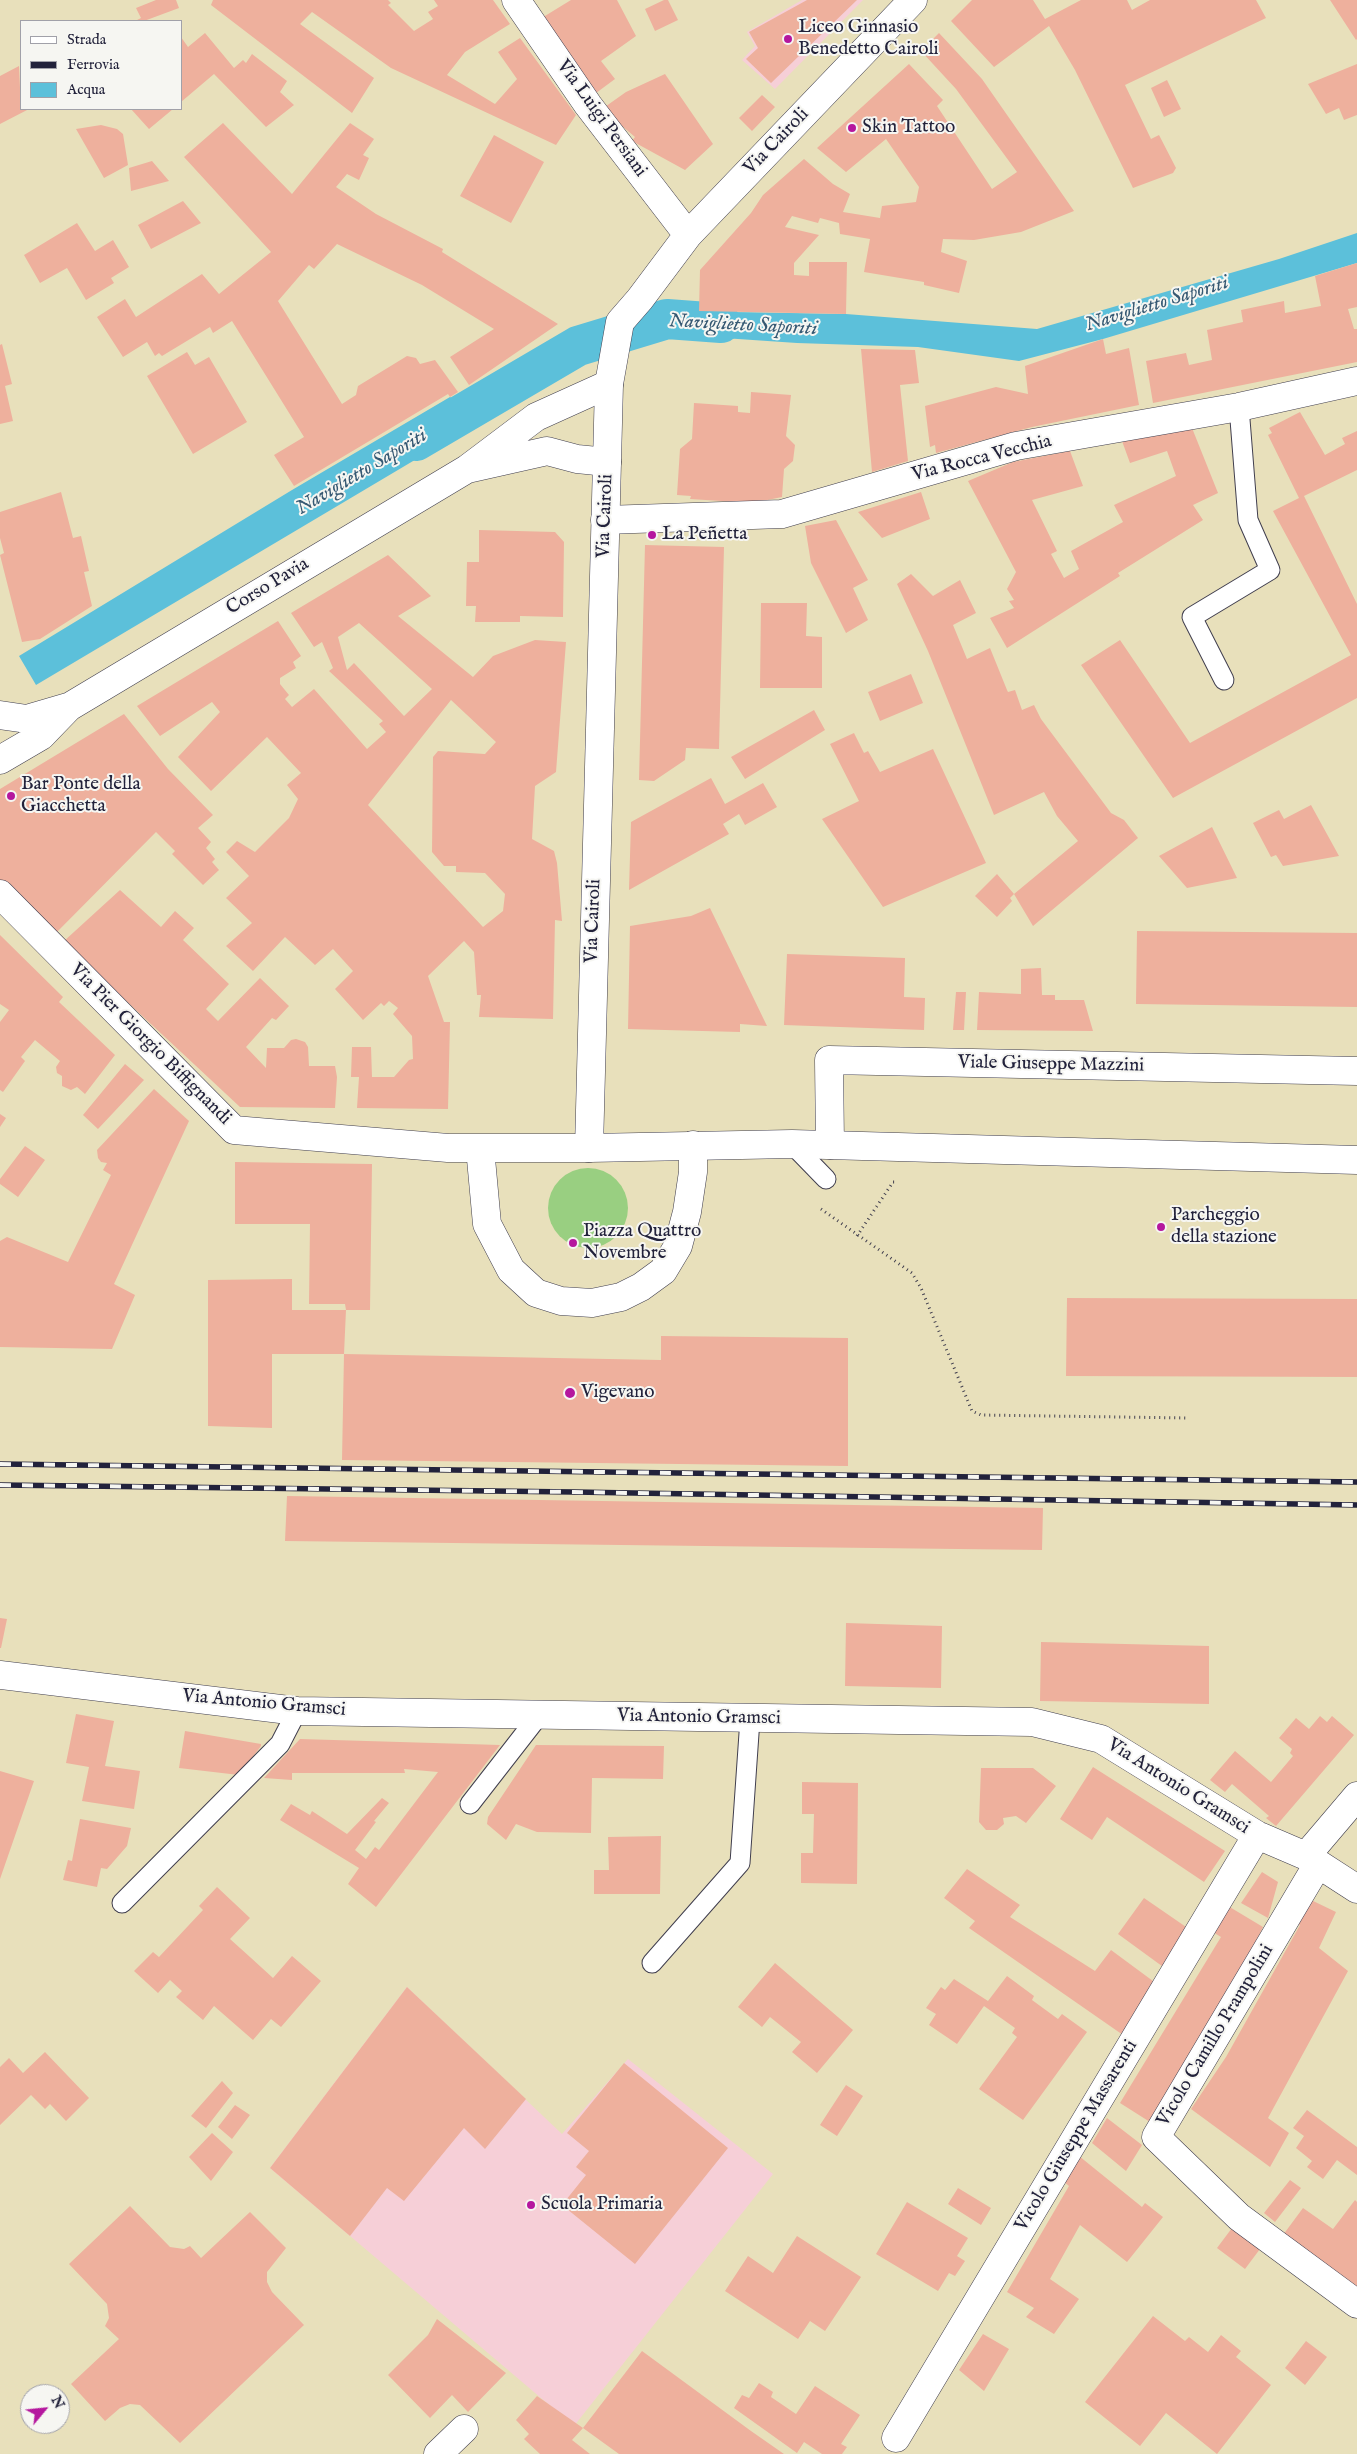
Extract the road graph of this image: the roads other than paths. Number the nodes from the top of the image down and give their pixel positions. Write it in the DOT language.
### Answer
graph roads {
  1 [pos="516,0"];
  2 [pos="913,0"];
  3 [pos="688,235"];
  4 [pos="1357,381"];
  5 [pos="609,384"];
  6 [pos="1239,407"];
  7 [pos="607,462"];
  8 [pos="466,468"];
  9 [pos="605,520"];
  10 [pos="1224,680"];
  11 [pos="69,707"];
  12 [pos="0,715"];
  13 [pos="0,760"];
  14 [pos="0,894"];
  15 [pos="1357,1071"];
  16 [pos="792,1144"];
  17 [pos="830,1145"];
  18 [pos="693,1146"];
  19 [pos="480,1148"];
  20 [pos="588,1148"];
  21 [pos="1357,1160"];
  22 [pos="826,1179"];
  23 [pos="0,1675"];
  24 [pos="297,1711"];
  25 [pos="540,1714"];
  26 [pos="750,1719"];
  27 [pos="1357,1796"];
  28 [pos="470,1804"];
  29 [pos="1257,1835"];
  30 [pos="1312,1860"];
  31 [pos="1357,1889"];
  32 [pos="122,1903"];
  33 [pos="652,1963"];
  34 [pos="1357,2304"];
  35 [pos="464,2429"];
  36 [pos="896,2438"];
  37 [pos="438,2454"];
  1 -- 3 [label="street, Via Luigi Persiani"];
  2 -- 3 [label="street, Via Cairoli"];
  3 -- 5 [label="street, Via Cairoli"];
  4 -- 6 [label="street, Via Rocca Vecchia"];
  5 -- 7 [label="street, Via Cairoli"];
  5 -- 8 [label="street, Corso Pavia"];
  6 -- 9 [label="street, Via Rocca Vecchia"];
  6 -- 10 [label="lane"];
  7 -- 8 [label="street, Corso Pavia"];
  7 -- 9 [label="street, Via Cairoli"];
  8 -- 11 [label="street, Corso Pavia"];
  9 -- 20 [label="street, Via Cairoli"];
  11 -- 12 [label="street, Corso Pavia"];
  11 -- 13 [label="street, Corso Pavia"];
  14 -- 19 [label="street, Via Pier Giorgio Biffignandi"];
  15 -- 17 [label="street, Viale Giuseppe Mazzini"];
  16 -- 17 [label="street"];
  16 -- 18 [label="street, Via Pier Giorgio Biffignandi"];
  16 -- 22 [label="lane"];
  17 -- 21 [label="street"];
  18 -- 19 [label="street"];
  18 -- 20 [label="street, Via Pier Giorgio Biffignandi"];
  19 -- 20 [label="street, Via Pier Giorgio Biffignandi"];
  23 -- 24 [label="street, Via Antonio Gramsci"];
  24 -- 25 [label="street, Via Antonio Gramsci"];
  24 -- 32 [label="lane"];
  25 -- 26 [label="street, Via Antonio Gramsci"];
  25 -- 28 [label="lane"];
  26 -- 29 [label="street, Via Antonio Gramsci"];
  26 -- 33 [label="lane"];
  27 -- 30 [label="street"];
  29 -- 30 [label="street, Via Antonio Gramsci"];
  29 -- 36 [label="street, Vicolo Giuseppe Massarenti"];
  30 -- 31 [label="street, Via Antonio Gramsci"];
  30 -- 34 [label="street, Vicolo Camillo Prampolini"];
  35 -- 37 [label="street"];
}
